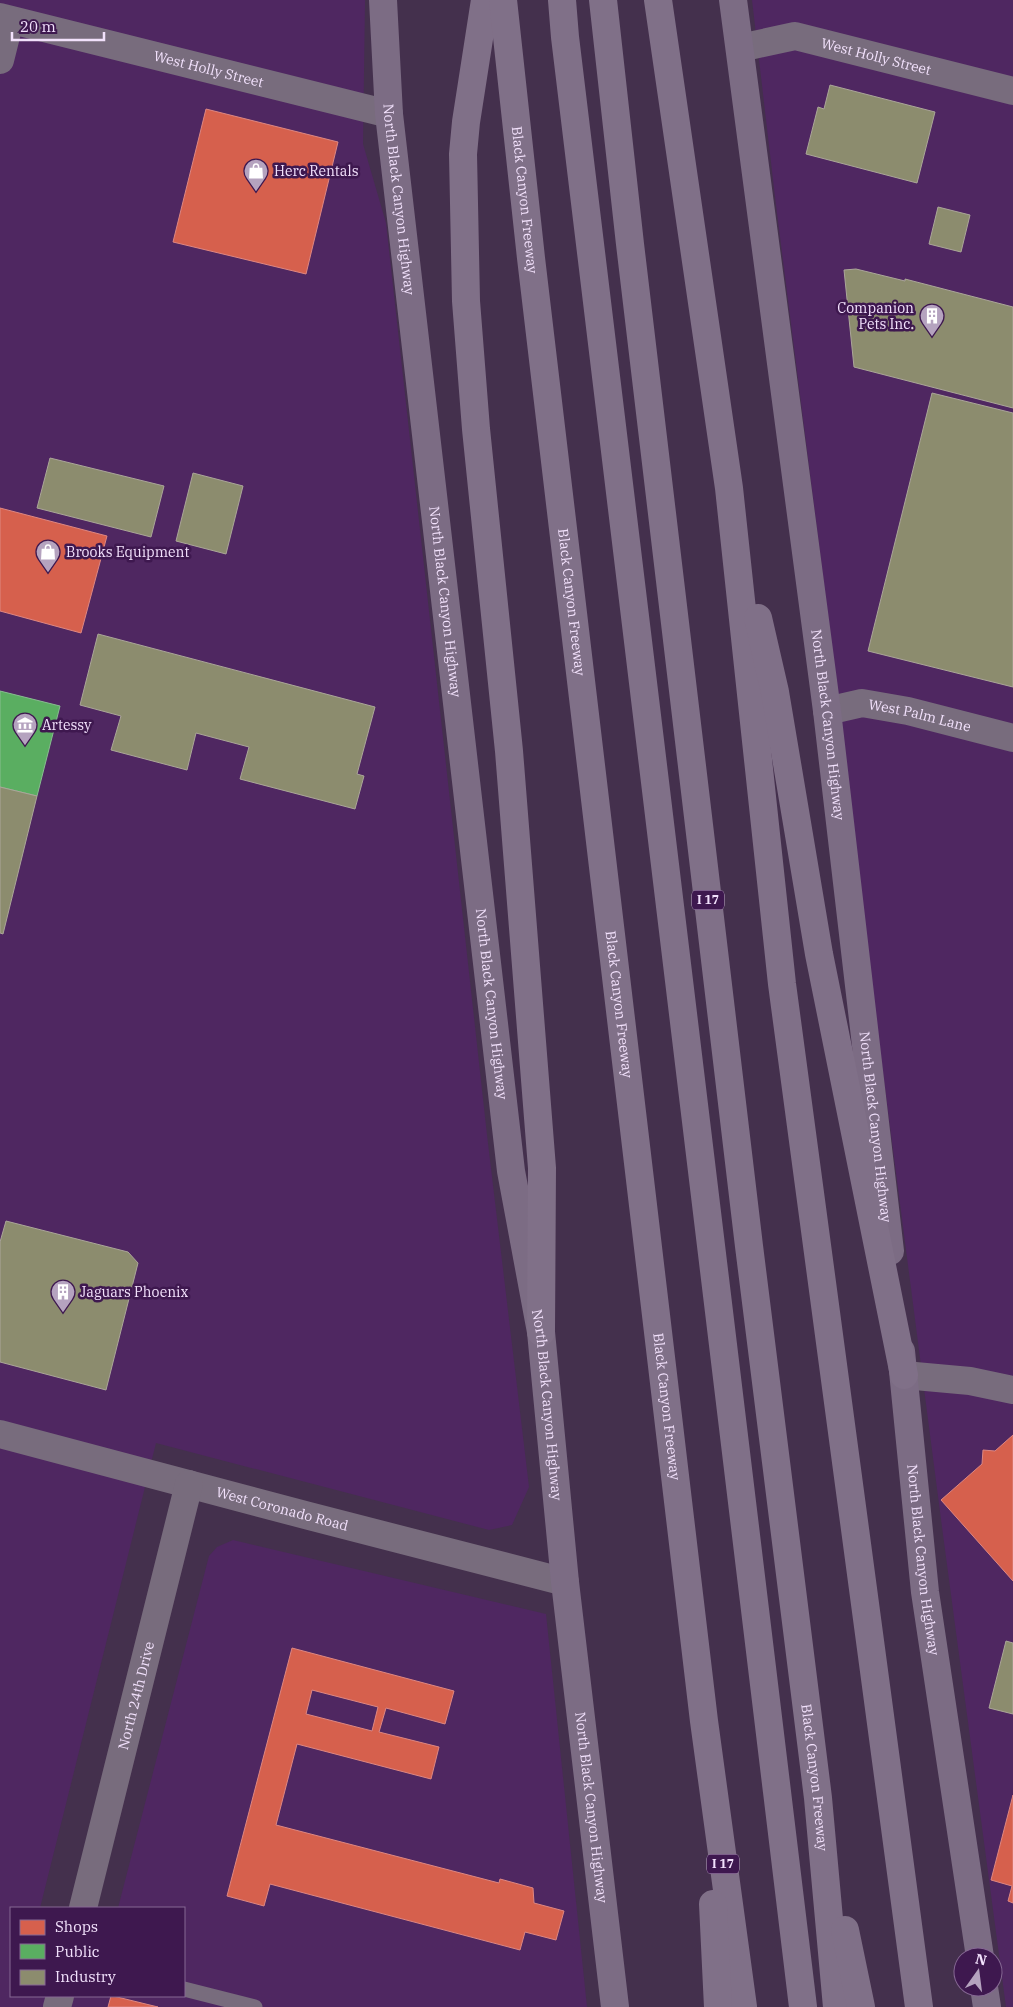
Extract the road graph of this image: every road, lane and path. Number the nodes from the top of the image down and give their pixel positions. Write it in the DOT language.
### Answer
graph roads {
  1 [pos="382,0"];
  2 [pos="485,0"];
  3 [pos="503,0"];
  4 [pos="562,0"];
  5 [pos="604,0"];
  6 [pos="658,0"];
  7 [pos="734,0"];
  8 [pos="5,18"];
  9 [pos="740,48"];
  10 [pos="0,60"];
  11 [pos="1013,91"];
  12 [pos="389,114"];
  13 [pos="729,488"];
  14 [pos="827,711"];
  15 [pos="1013,738"];
  16 [pos="541,1332"];
  17 [pos="904,1375"];
  18 [pos="1013,1390"];
  19 [pos="0,1434"];
  20 [pos="189,1484"];
  21 [pos="566,1582"];
  22 [pos="704,1721"];
  23 [pos="818,1798"];
  24 [pos="83,1907"];
  25 [pos="978,1947"];
  26 [pos="185,1989"];
  27 [pos="255,2007"];
  28 [pos="615,2007"];
  29 [pos="718,2007"];
  30 [pos="742,2007"];
  31 [pos="804,2007"];
  32 [pos="837,2007"];
  33 [pos="860,2007"];
  34 [pos="919,2007"];
  1 -- 12 [label="main road, North Black Canyon Highway"];
  2 -- 16 [label="highway"];
  3 -- 22 [label="highway, Black Canyon Freeway / I 17"];
  4 -- 31 [label="highway"];
  5 -- 23 [label="highway, Black Canyon Freeway / I 17"];
  6 -- 13 [label="highway"];
  7 -- 9 [label="main road, North Black Canyon Highway"];
  8 -- 10 [label="street"];
  8 -- 12 [label="street, West Holly Street"];
  9 -- 11 [label="street, West Holly Street"];
  9 -- 14 [label="main road, North Black Canyon Highway"];
  12 -- 16 [label="main road, North Black Canyon Highway"];
  13 -- 17 [label="highway"];
  13 -- 34 [label="highway"];
  14 -- 15 [label="street, West Palm Lane"];
  14 -- 17 [label="main road, North Black Canyon Highway"];
  16 -- 21 [label="main road, North Black Canyon Highway"];
  17 -- 18 [label="street"];
  17 -- 25 [label="main road, North Black Canyon Highway"];
  19 -- 20 [label="street, West Coronado Road"];
  20 -- 21 [label="street, West Coronado Road"];
  20 -- 24 [label="street, North 24th Drive"];
  21 -- 28 [label="main road, North Black Canyon Highway"];
  22 -- 29 [label="highway"];
  22 -- 30 [label="highway, Black Canyon Freeway / I 17"];
  23 -- 32 [label="highway, Black Canyon Freeway / I 17"];
  23 -- 33 [label="highway"];
  26 -- 27 [label="lane"];
}
